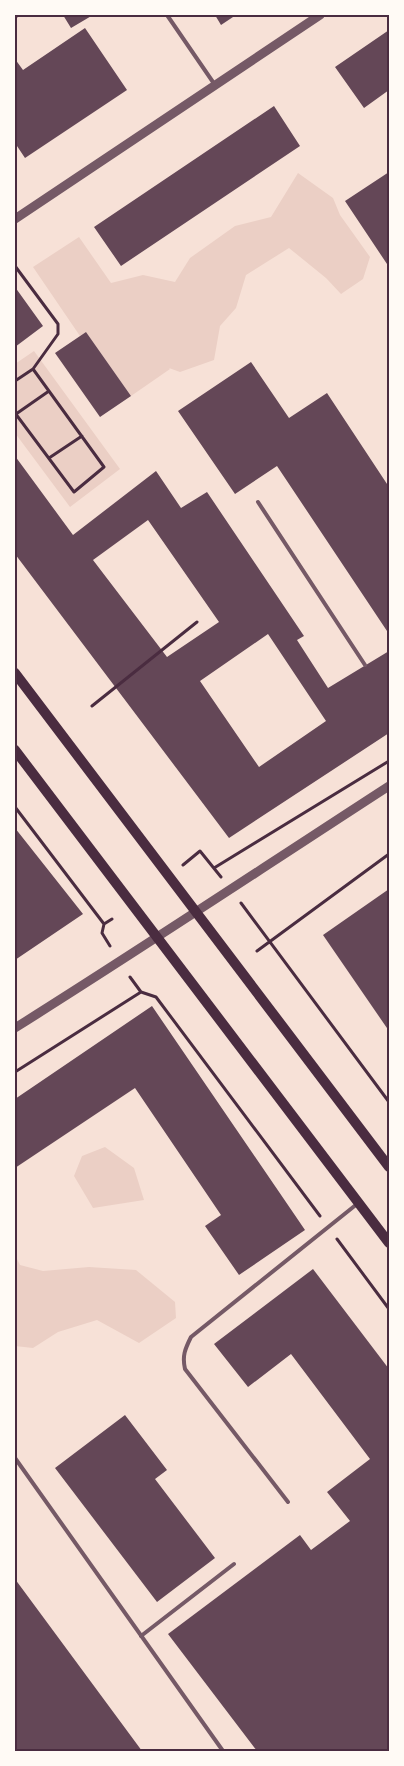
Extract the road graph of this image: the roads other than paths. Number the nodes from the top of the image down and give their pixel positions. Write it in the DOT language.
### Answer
graph roads {
  1 [pos="167,15"];
  2 [pos="320,15"];
  3 [pos="215,85"];
  4 [pos="15,219"];
  5 [pos="258,502"];
  6 [pos="365,665"];
  7 [pos="15,673"];
  8 [pos="15,750"];
  9 [pos="389,786"];
  10 [pos="195,911"];
  11 [pos="157,937"];
  12 [pos="15,1028"];
  13 [pos="389,1167"];
  14 [pos="358,1203"];
  15 [pos="389,1243"];
  16 [pos="15,1458"];
  17 [pos="288,1502"];
  18 [pos="234,1564"];
  19 [pos="141,1636"];
  20 [pos="223,1751"];
  1 -- 3 [label="lane"];
  2 -- 3 [label="street"];
  3 -- 4 [label="street"];
  5 -- 6 [label="lane"];
  7 -- 10 [label="main road"];
  8 -- 11 [label="main road"];
  9 -- 10 [label="street"];
  10 -- 11 [label="street"];
  10 -- 13 [label="main road"];
  11 -- 12 [label="street"];
  11 -- 14 [label="main road"];
  14 -- 15 [label="main road"];
  14 -- 17 [label="lane"];
  16 -- 19 [label="lane"];
  18 -- 19 [label="lane"];
  19 -- 20 [label="lane"];
}
